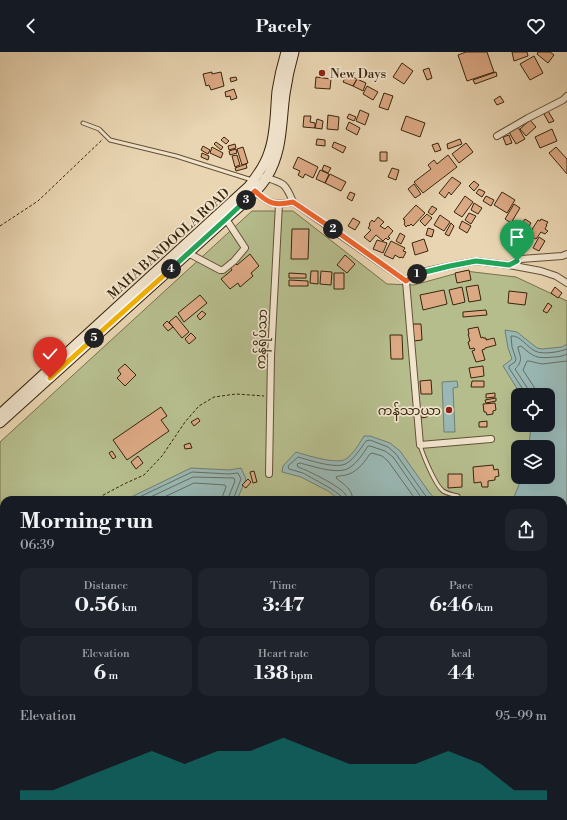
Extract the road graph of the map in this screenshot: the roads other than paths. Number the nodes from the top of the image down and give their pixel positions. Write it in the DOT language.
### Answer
graph roads {
  1 [pos="286,52"];
  2 [pos="294,52"];
  3 [pos="565,98"];
  4 [pos="567,106"];
  5 [pos="83,123"];
  6 [pos="497,136"];
  7 [pos="257,182"];
  8 [pos="293,202"];
  9 [pos="278,204"];
  10 [pos="226,219"];
  11 [pos="188,253"];
  12 [pos="567,254"];
  13 [pos="543,258"];
  14 [pos="509,265"];
  15 [pos="541,271"];
  16 [pos="406,281"];
  17 [pos="567,283"];
  18 [pos="0,414"];
  19 [pos="0,423"];
  20 [pos="491,439"];
  21 [pos="420,445"];
  22 [pos="269,474"];
  23 [pos="458,496"];
  1 -- 7 [label="main road, MAHA BANDOOLA ROAD"];
  2 -- 7 [label="main road, MAHA BANDOOLA ROAD"];
  3 -- 4 [label="street"];
  3 -- 6 [label="street"];
  5 -- 7 [label="lane"];
  7 -- 8 [label="street"];
  7 -- 9 [label="street"];
  7 -- 10 [label="main road, MAHA BANDOOLA ROAD"];
  7 -- 18 [label="main road, MAHA BANDOOLA ROAD"];
  8 -- 9 [label="street"];
  8 -- 16 [label="street"];
  9 -- 22 [label="street, ကန်ရိပ်သာ"];
  10 -- 11 [label="main road, MAHA BANDOOLA ROAD"];
  10 -- 11 [label="street"];
  11 -- 19 [label="main road, MAHA BANDOOLA ROAD"];
  12 -- 13 [label="street"];
  13 -- 14 [label="street"];
  13 -- 15 [label="street"];
  14 -- 15 [label="street"];
  14 -- 16 [label="street"];
  15 -- 17 [label="street"];
  16 -- 21 [label="street"];
  20 -- 21 [label="street"];
  21 -- 23 [label="lane"];
}
